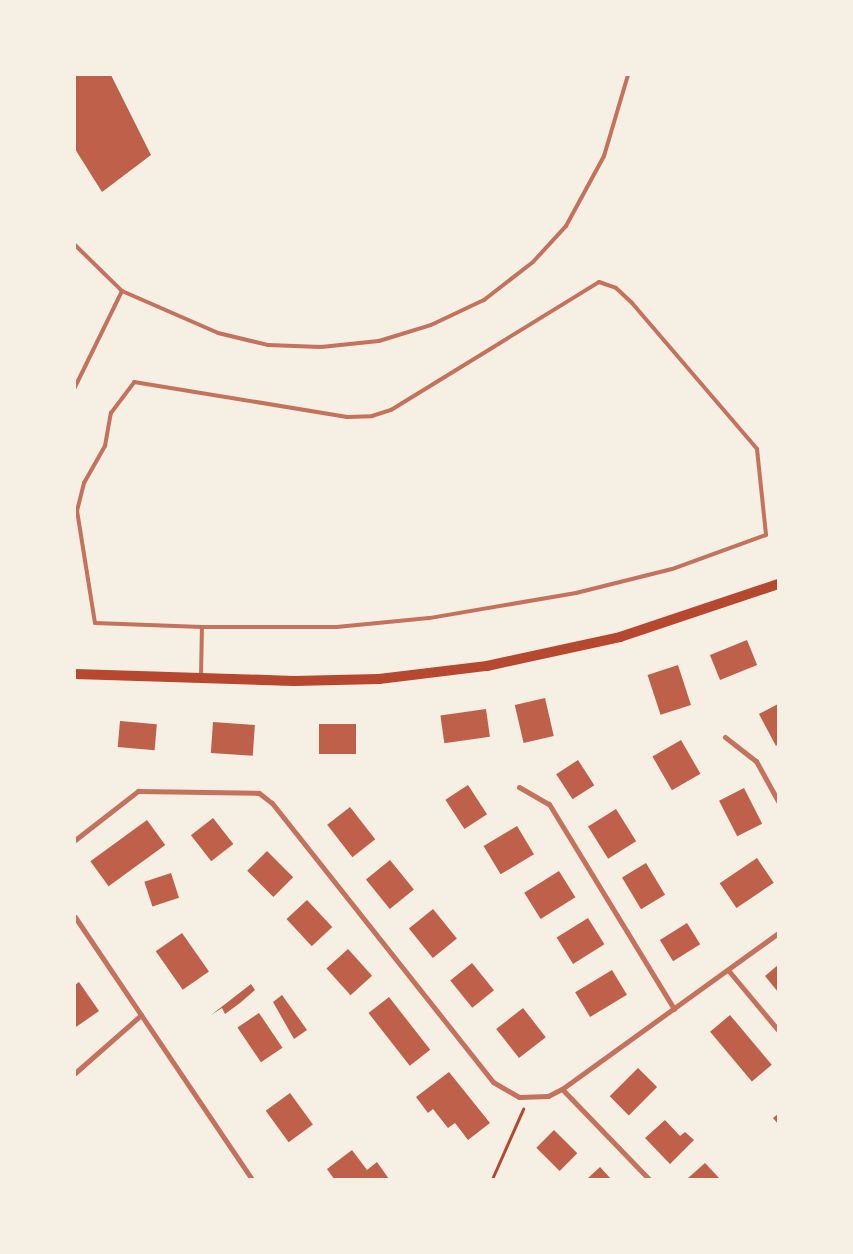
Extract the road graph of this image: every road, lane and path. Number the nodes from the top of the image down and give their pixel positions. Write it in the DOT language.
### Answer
graph roads {
  1 [pos="628,75"];
  2 [pos="75,245"];
  3 [pos="122,290"];
  4 [pos="75,387"];
  5 [pos="778,584"];
  6 [pos="202,628"];
  7 [pos="75,674"];
  8 [pos="200,679"];
  9 [pos="725,737"];
  10 [pos="519,788"];
  11 [pos="778,801"];
  12 [pos="75,840"];
  13 [pos="75,917"];
  14 [pos="778,933"];
  15 [pos="728,970"];
  16 [pos="674,1009"];
  17 [pos="141,1015"];
  18 [pos="778,1030"];
  19 [pos="75,1073"];
  20 [pos="562,1090"];
  21 [pos="527,1098"];
  22 [pos="252,1179"];
  23 [pos="492,1179"];
  24 [pos="649,1179"];
  1 -- 3 [label="lane"];
  2 -- 3 [label="lane"];
  3 -- 4 [label="lane"];
  5 -- 8 [label="main road"];
  6 -- 6 [label="lane"];
  6 -- 8 [label="lane"];
  7 -- 8 [label="main road"];
  9 -- 11 [label="street"];
  10 -- 16 [label="street"];
  12 -- 21 [label="street"];
  13 -- 17 [label="street"];
  14 -- 15 [label="street"];
  15 -- 16 [label="street"];
  15 -- 18 [label="street"];
  16 -- 20 [label="street"];
  17 -- 19 [label="street"];
  17 -- 22 [label="street"];
  20 -- 21 [label="street"];
  20 -- 24 [label="street"];
  21 -- 23 [label="path"];
}
